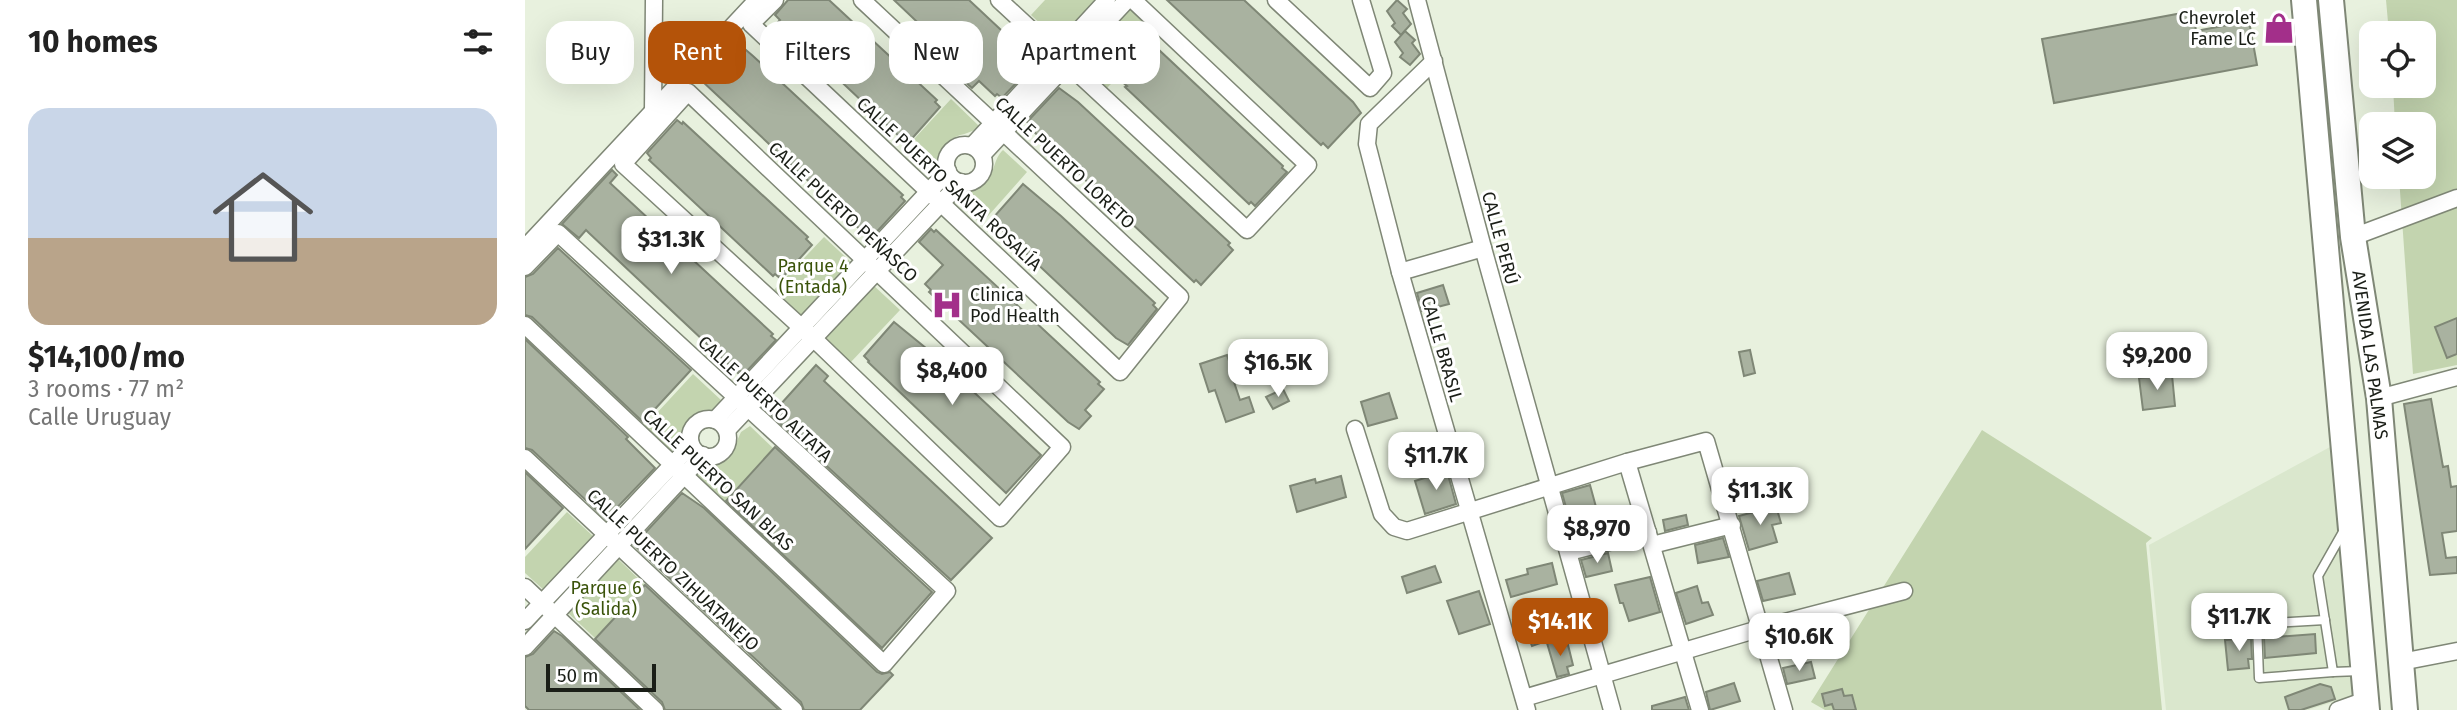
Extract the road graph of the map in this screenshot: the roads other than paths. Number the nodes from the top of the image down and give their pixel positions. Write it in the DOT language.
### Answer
graph roads {
  1 [pos="654,0"];
  2 [pos="757,0"];
  3 [pos="775,0"];
  4 [pos="862,0"];
  5 [pos="999,0"];
  6 [pos="1107,0"];
  7 [pos="1127,0"];
  8 [pos="1133,0"];
  9 [pos="1276,0"];
  10 [pos="1361,0"];
  11 [pos="1417,0"];
  12 [pos="2304,0"];
  13 [pos="2331,0"];
  14 [pos="1022,21"];
  15 [pos="1091,21"];
  16 [pos="1104,21"];
  17 [pos="1155,21"];
  18 [pos="1160,25"];
  19 [pos="1434,61"];
  20 [pos="1039,84"];
  21 [pos="1090,84"];
  22 [pos="653,111"];
  23 [pos="998,127"];
  24 [pos="977,150"];
  25 [pos="948,171"];
  26 [pos="961,182"];
  27 [pos="929,191"];
  28 [pos="2457,198"];
  29 [pos="942,204"];
  30 [pos="2353,237"];
  31 [pos="525,248"];
  32 [pos="1483,248"];
  33 [pos="865,260"];
  34 [pos="525,267"];
  35 [pos="878,272"];
  36 [pos="1400,272"];
  37 [pos="525,325"];
  38 [pos="807,333"];
  39 [pos="1120,372"];
  40 [pos="2457,377"];
  41 [pos="2379,398"];
  42 [pos="741,404"];
  43 [pos="721,425"];
  44 [pos="1355,429"];
  45 [pos="697,450"];
  46 [pos="525,458"];
  47 [pos="1627,462"];
  48 [pos="679,470"];
  49 [pos="1549,486"];
  50 [pos="1468,512"];
  51 [pos="2350,520"];
  52 [pos="1732,525"];
  53 [pos="1650,539"];
  54 [pos="613,540"];
  55 [pos="1569,552"];
  56 [pos="525,587"];
  57 [pos="1904,591"];
  58 [pos="542,603"];
  59 [pos="554,615"];
  60 [pos="2325,620"];
  61 [pos="525,621"];
  62 [pos="2208,623"];
  63 [pos="2257,624"];
  64 [pos="1762,628"];
  65 [pos="525,647"];
  66 [pos="2457,651"];
  67 [pos="1683,652"];
  68 [pos="2401,662"];
  69 [pos="884,664"];
  70 [pos="2364,671"];
  71 [pos="2333,673"];
  72 [pos="1603,675"];
  73 [pos="1525,704"];
  74 [pos="2367,705"];
  75 [pos="655,710"];
  76 [pos="794,710"];
  77 [pos="1612,710"];
  78 [pos="1700,710"];
  79 [pos="1784,710"];
  80 [pos="2338,710"];
  81 [pos="2405,710"];
  1 -- 22 [label="street"];
  2 -- 22 [label="street"];
  3 -- 27 [label="street, CALLE PUERTO SANTA ROSALÍA"];
  4 -- 23 [label="street, CALLE PUERTO LORETO"];
  5 -- 14 [label="street"];
  6 -- 15 [label="street"];
  7 -- 16 [label="street"];
  8 -- 17 [label="street"];
  9 -- 10 [label="street"];
  11 -- 19 [label="street, CALLE PERÚ"];
  12 -- 51 [label="main road, AVENIDA LAS PALMAS"];
  13 -- 30 [label="main road, AVENIDA LAS PALMAS"];
  18 -- 21 [label="street"];
  19 -- 32 [label="street, CALLE PERÚ"];
  19 -- 36 [label="street, CALLE BRASIL"];
  20 -- 23 [label="street"];
  22 -- 31 [label="street"];
  23 -- 24 [label="street"];
  23 -- 39 [label="street, CALLE PUERTO LORETO"];
  24 -- 25 [label="street"];
  24 -- 26 [label="street"];
  25 -- 26 [label="street"];
  25 -- 27 [label="street"];
  26 -- 29 [label="street"];
  27 -- 29 [label="street, CALLE PUERTO SANTA ROSALÍA"];
  27 -- 33 [label="street"];
  28 -- 30 [label="street"];
  29 -- 35 [label="street"];
  29 -- 39 [label="street, CALLE PUERTO SANTA ROSALÍA"];
  30 -- 41 [label="main road, AVENIDA LAS PALMAS"];
  32 -- 36 [label="street"];
  32 -- 49 [label="street, CALLE PERÚ"];
  33 -- 35 [label="street, CALLE PUERTO PEÑASCO"];
  33 -- 38 [label="street"];
  33 -- 38 [label="street, CALLE PUERTO PEÑASCO"];
  34 -- 42 [label="street, CALLE PUERTO ALTATA"];
  35 -- 38 [label="street"];
  35 -- 38 [label="street, CALLE PUERTO PEÑASCO"];
  36 -- 50 [label="street, CALLE BRASIL"];
  37 -- 48 [label="street, CALLE PUERTO SAN BLAS"];
  38 -- 42 [label="street"];
  40 -- 41 [label="street"];
  41 -- 68 [label="main road, AVENIDA LAS PALMAS"];
  42 -- 43 [label="street"];
  42 -- 69 [label="street, CALLE PUERTO ALTATA"];
  43 -- 45 [label="street"];
  43 -- 45 [label="street"];
  44 -- 50 [label="street"];
  45 -- 48 [label="street"];
  46 -- 54 [label="street, CALLE PUERTO ZIHUATANEJO"];
  47 -- 49 [label="street"];
  47 -- 52 [label="street"];
  47 -- 53 [label="street"];
  48 -- 54 [label="street"];
  48 -- 69 [label="street, CALLE PUERTO SAN BLAS"];
  49 -- 50 [label="street"];
  49 -- 55 [label="street, CALLE PERÚ"];
  50 -- 73 [label="street, CALLE BRASIL"];
  51 -- 60 [label="lane"];
  51 -- 70 [label="main road, AVENIDA LAS PALMAS"];
  52 -- 53 [label="street"];
  52 -- 64 [label="street"];
  53 -- 55 [label="street"];
  53 -- 67 [label="street"];
  54 -- 58 [label="street"];
  54 -- 59 [label="street"];
  54 -- 76 [label="street, CALLE PUERTO ZIHUATANEJO"];
  55 -- 72 [label="street, CALLE PERÚ"];
  56 -- 58 [label="street"];
  57 -- 64 [label="street"];
  58 -- 59 [label="street"];
  58 -- 61 [label="street"];
  59 -- 65 [label="street"];
  59 -- 75 [label="street"];
  60 -- 63 [label="lane"];
  60 -- 71 [label="lane"];
  62 -- 63 [label="lane"];
  63 -- 71 [label="lane"];
  64 -- 67 [label="street"];
  64 -- 79 [label="street"];
  66 -- 68 [label="street"];
  67 -- 72 [label="street"];
  67 -- 78 [label="street"];
  68 -- 81 [label="main road, AVENIDA LAS PALMAS"];
  70 -- 71 [label="lane"];
  70 -- 74 [label="main road, AVENIDA LAS PALMAS"];
  72 -- 73 [label="street"];
  72 -- 77 [label="street, CALLE PERÚ"];
  74 -- 80 [label="street"];
}
